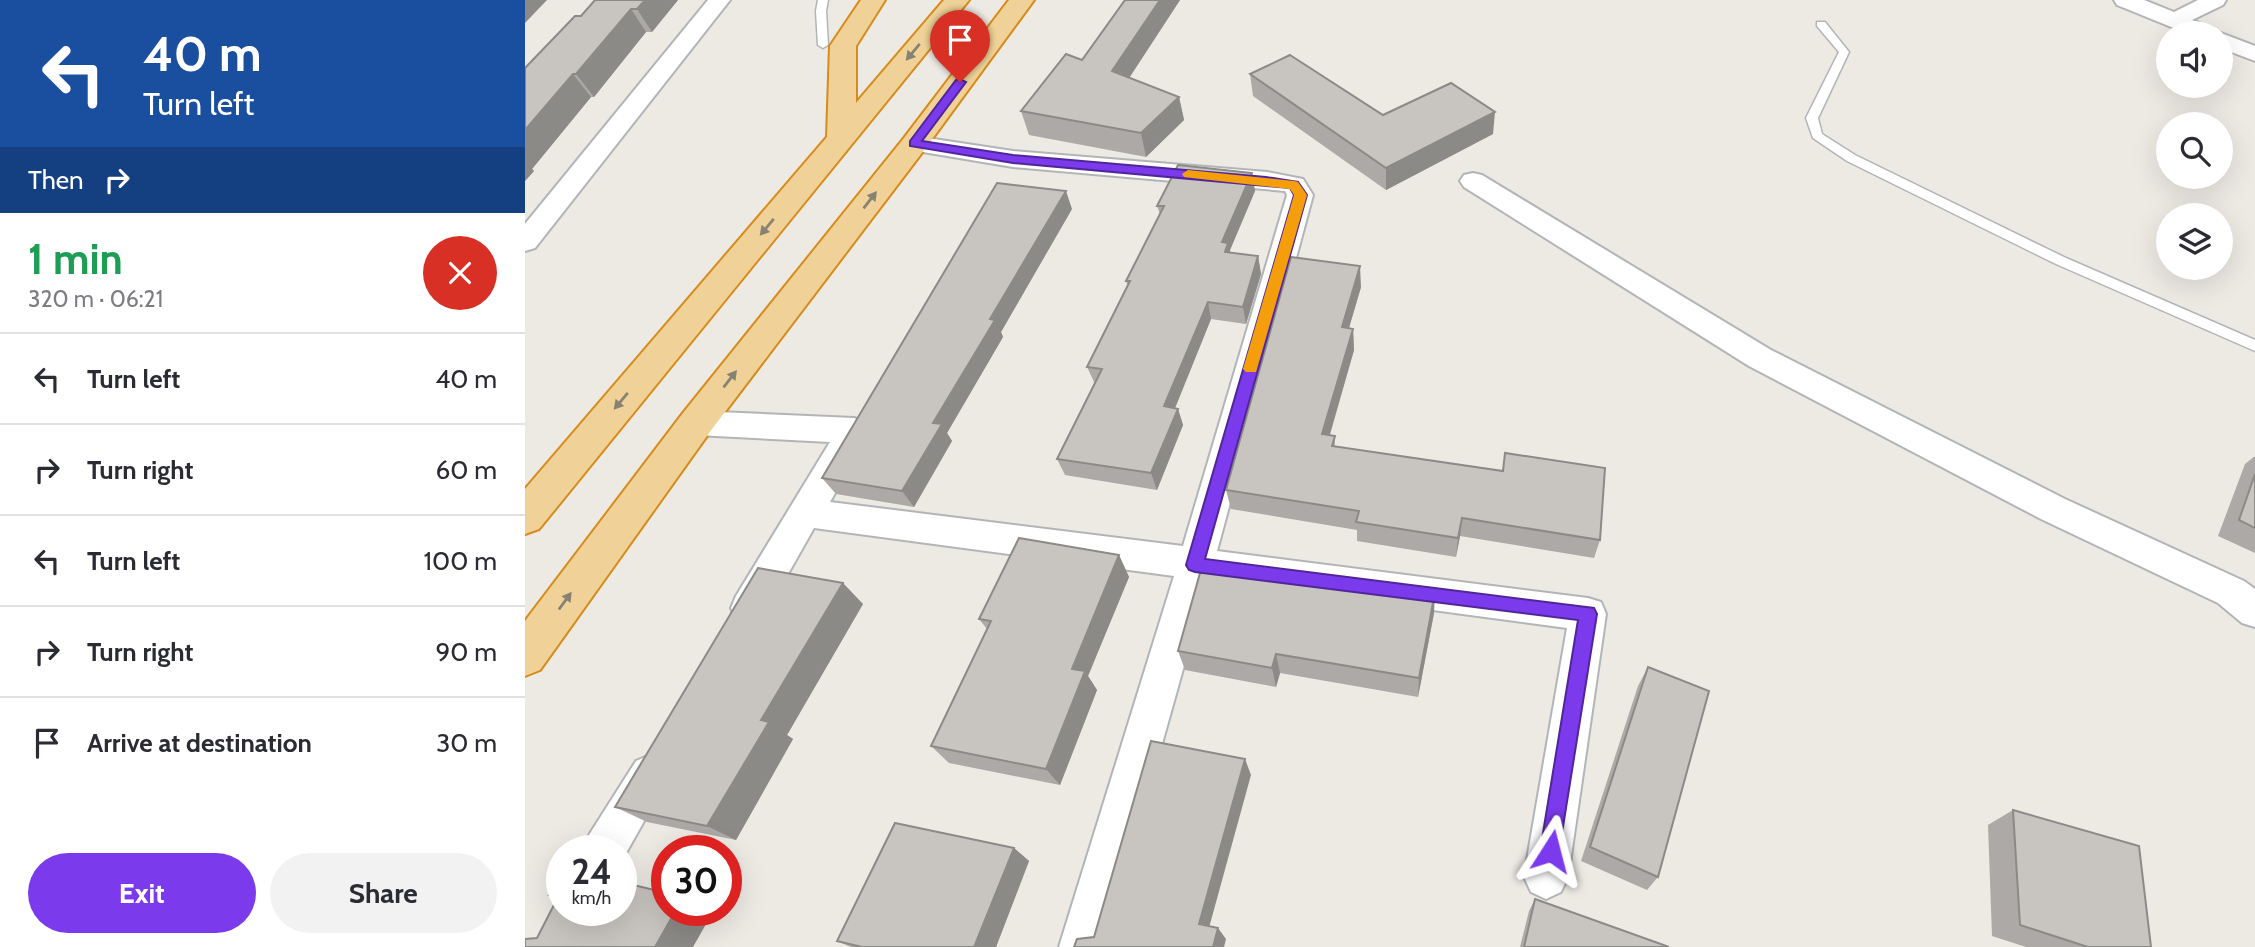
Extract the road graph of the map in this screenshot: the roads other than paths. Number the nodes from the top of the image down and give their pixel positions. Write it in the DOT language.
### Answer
graph roads {
  1 [pos="719,0"];
  2 [pos="823,0"];
  3 [pos="873,0"];
  4 [pos="957,0"];
  5 [pos="1022,0"];
  6 [pos="1042,0"];
  7 [pos="2125,0"];
  8 [pos="2215,0"];
  9 [pos="2175,20"];
  10 [pos="1821,24"];
  11 [pos="2233,45"];
  12 [pos="823,46"];
  13 [pos="2255,54"];
  14 [pos="841,139"];
  15 [pos="914,144"];
  16 [pos="1473,181"];
  17 [pos="525,242"];
  18 [pos="2255,346"];
  19 [pos="696,423"];
  20 [pos="806,513"];
  21 [pos="525,517"];
  22 [pos="1195,565"];
  23 [pos="2255,611"];
  24 [pos="737,630"];
  25 [pos="525,656"];
  26 [pos="667,746"];
  27 [pos="613,835"];
  28 [pos="1546,877"];
  29 [pos="1081,947"];
  1 -- 17 [label="street"];
  2 -- 12 [label="lane"];
  3 -- 14 [label="highway"];
  4 -- 14 [label="highway, one-way"];
  5 -- 15 [label="highway"];
  6 -- 15 [label="highway"];
  7 -- 9 [label="street"];
  8 -- 9 [label="street"];
  10 -- 18 [label="lane"];
  11 -- 13 [label="street"];
  14 -- 21 [label="highway, one-way"];
  19 -- 15 [label="highway, one-way"];
  15 -- 22 [label="street"];
  16 -- 23 [label="street"];
  19 -- 20 [label="street"];
  25 -- 19 [label="highway, one-way"];
  20 -- 22 [label="street"];
  20 -- 24 [label="street"];
  22 -- 28 [label="street"];
  22 -- 29 [label="street"];
  26 -- 27 [label="street"];
}
